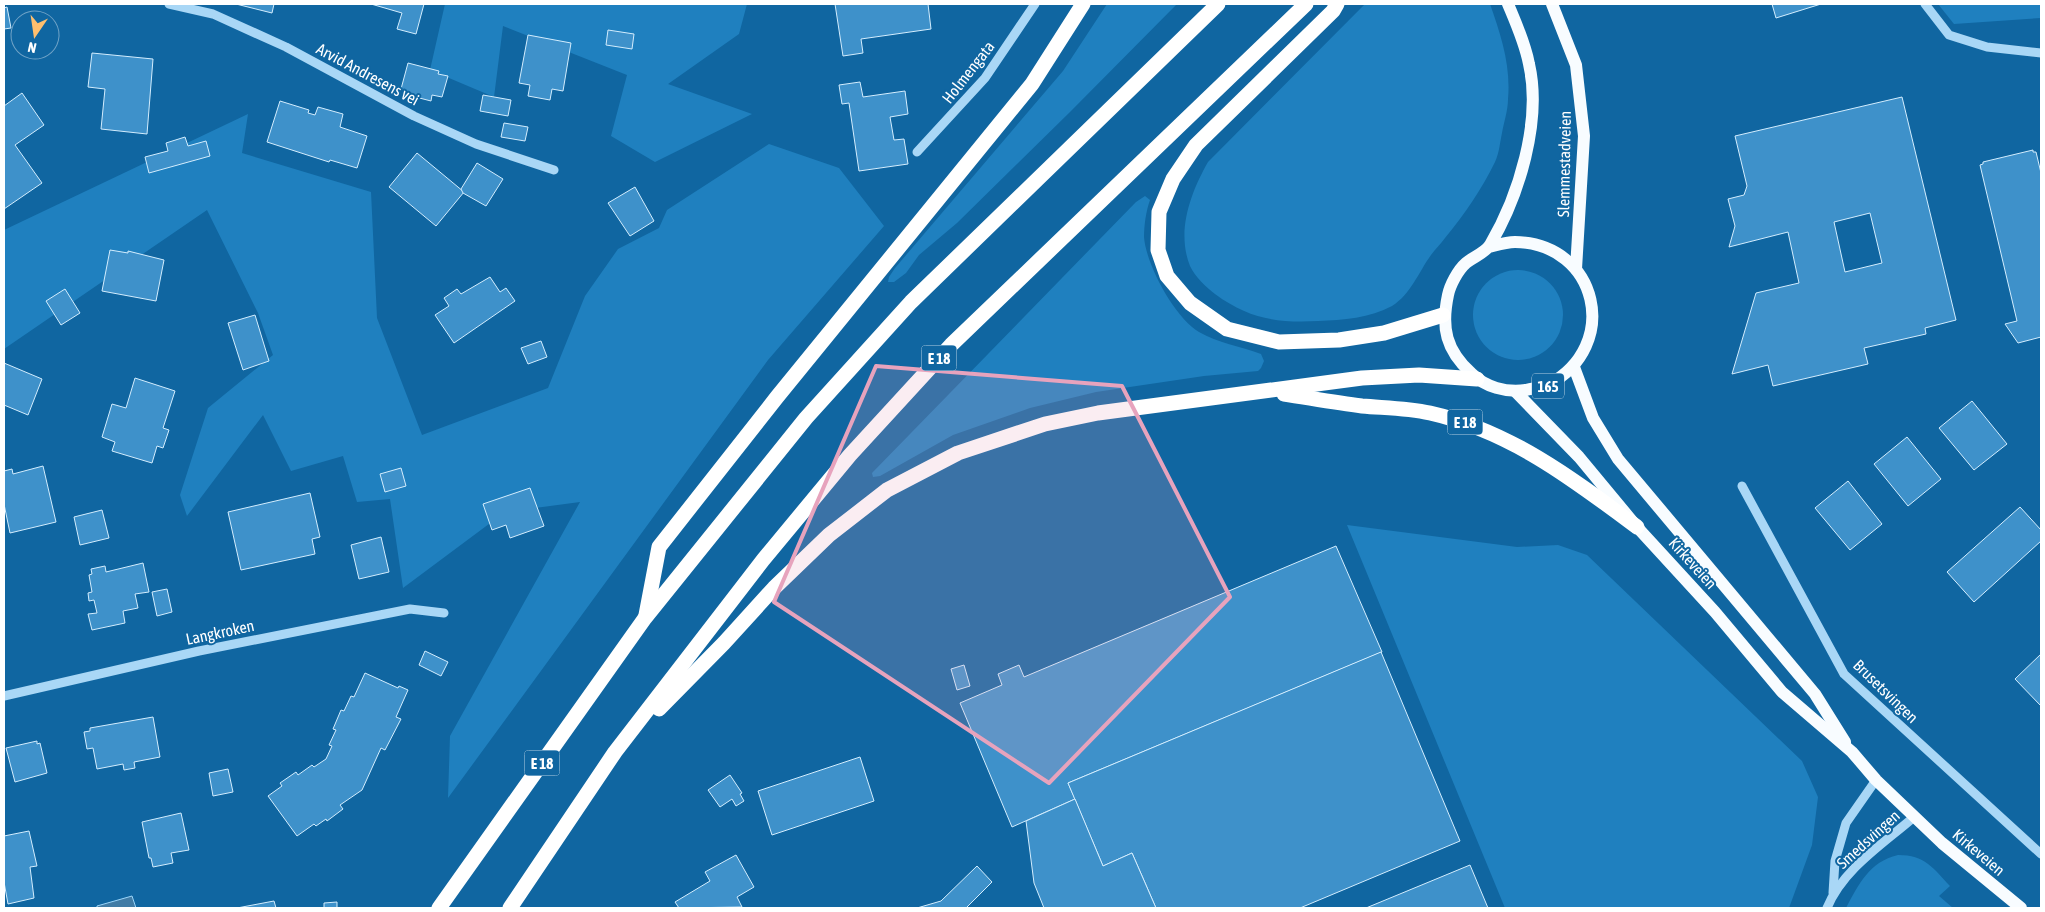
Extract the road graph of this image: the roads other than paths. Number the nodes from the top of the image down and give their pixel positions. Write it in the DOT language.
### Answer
graph roads {
  1 [pos="168,4"];
  2 [pos="1034,4"];
  3 [pos="1083,4"];
  4 [pos="1218,4"];
  5 [pos="1306,4"];
  6 [pos="1338,4"];
  7 [pos="1508,4"];
  8 [pos="1552,4"];
  9 [pos="1926,4"];
  10 [pos="2041,53"];
  11 [pos="917,152"];
  12 [pos="554,170"];
  13 [pos="1489,247"];
  14 [pos="1576,269"];
  15 [pos="1443,315"];
  16 [pos="1574,367"];
  17 [pos="1477,379"];
  18 [pos="1265,391"];
  19 [pos="1514,391"];
  20 [pos="1742,486"];
  21 [pos="1637,527"];
  22 [pos="444,613"];
  23 [pos="645,618"];
  24 [pos="4,696"];
  25 [pos="615,752"];
  26 [pos="1852,752"];
  27 [pos="1876,780"];
  28 [pos="1914,817"];
  29 [pos="2041,854"];
  30 [pos="2001,891"];
  31 [pos="1833,893"];
  32 [pos="439,908"];
  33 [pos="510,908"];
  34 [pos="1827,908"];
  35 [pos="2020,908"];
  36 [pos="2029,908"];
  1 -- 12 [label="street, Arvid Andresens vei"];
  2 -- 11 [label="street, Holmengata"];
  3 -- 23 [label="highway, E 18"];
  4 -- 23 [label="highway, E 18"];
  5 -- 25 [label="highway, E 18"];
  6 -- 15 [label="highway"];
  7 -- 13 [label="main road, Slemmestadveien / 165"];
  8 -- 14 [label="main road, Slemmestadveien"];
  9 -- 10 [label="street"];
  13 -- 14 [label="main road, 165"];
  13 -- 15 [label="main road, 165"];
  14 -- 16 [label="main road, 165"];
  15 -- 17 [label="main road, 165"];
  16 -- 19 [label="main road, 165"];
  16 -- 26 [label="main road, Kirkeveien"];
  17 -- 18 [label="highway, E 18"];
  17 -- 19 [label="main road, 165"];
  18 -- 21 [label="highway, E 18"];
  18 -- 25 [label="highway, E 18"];
  19 -- 21 [label="main road, Kirkeveien"];
  20 -- 29 [label="street, Brusetsvingen"];
  21 -- 26 [label="main road, Kirkeveien"];
  22 -- 24 [label="street, Langkroken"];
  23 -- 32 [label="highway, E 18"];
  25 -- 33 [label="highway, E 18"];
  26 -- 27 [label="main road, Kirkeveien"];
  27 -- 28 [label="main road, Kirkeveien"];
  27 -- 31 [label="street"];
  28 -- 30 [label="main road, Kirkeveien"];
  28 -- 31 [label="street, Smedsvingen"];
  30 -- 35 [label="main road, Kirkeveien"];
  30 -- 36 [label="main road, Kirkeveien"];
  31 -- 34 [label="street, Smedsvingen"];
}
